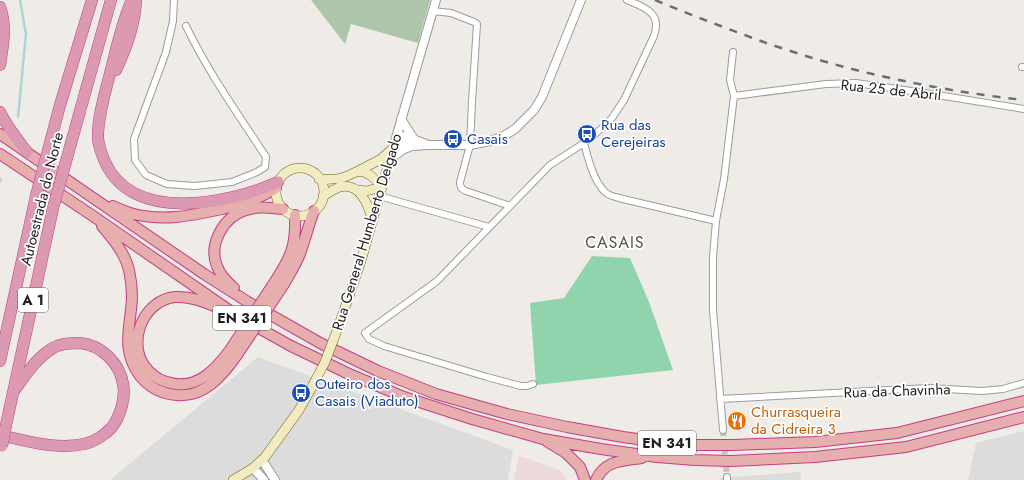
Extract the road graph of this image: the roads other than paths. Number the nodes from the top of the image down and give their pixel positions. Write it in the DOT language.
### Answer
graph roads {
  1 [pos="92,0"];
  2 [pos="111,0"];
  3 [pos="132,0"];
  4 [pos="136,0"];
  5 [pos="174,0"];
  6 [pos="436,0"];
  7 [pos="581,0"];
  8 [pos="626,0"];
  9 [pos="0,7"];
  10 [pos="433,11"];
  11 [pos="186,26"];
  12 [pos="733,52"];
  13 [pos="0,65"];
  14 [pos="734,96"];
  15 [pos="104,98"];
  16 [pos="1024,109"];
  17 [pos="0,112"];
  18 [pos="401,119"];
  19 [pos="0,134"];
  20 [pos="395,141"];
  21 [pos="414,142"];
  22 [pos="584,143"];
  23 [pos="474,144"];
  24 [pos="28,152"];
  25 [pos="0,154"];
  26 [pos="390,159"];
  27 [pos="358,171"];
  28 [pos="319,179"];
  29 [pos="277,185"];
  30 [pos="357,190"];
  31 [pos="380,192"];
  32 [pos="91,196"];
  33 [pos="323,196"];
  34 [pos="510,206"];
  35 [pos="283,209"];
  36 [pos="314,211"];
  37 [pos="295,215"];
  38 [pos="92,216"];
  39 [pos="372,220"];
  40 [pos="716,221"];
  41 [pos="488,227"];
  42 [pos="280,282"];
  43 [pos="248,302"];
  44 [pos="12,305"];
  45 [pos="240,317"];
  46 [pos="0,332"];
  47 [pos="233,353"];
  48 [pos="0,361"];
  49 [pos="1024,383"];
  50 [pos="533,384"];
  51 [pos="13,392"];
  52 [pos="720,399"];
  53 [pos="1024,401"];
  54 [pos="1024,417"];
  55 [pos="3,430"];
  56 [pos="723,430"];
  57 [pos="543,438"];
  58 [pos="1,450"];
  59 [pos="657,457"];
  60 [pos="262,460"];
  61 [pos="253,468"];
  62 [pos="232,480"];
  63 [pos="264,480"];
  64 [pos="275,480"];
  65 [pos="585,480"];
  66 [pos="596,480"];
  1 -- 44 [label="highway, Autoestrada do Norte / A 1, bridge"];
  2 -- 51 [label="highway, Autoestrada do Norte / A 1, bridge"];
  3 -- 15 [label="highway"];
  4 -- 15 [label="highway"];
  5 -- 11 [label="street"];
  6 -- 10 [label="street, Rua General Humberto Delgado"];
  7 -- 23 [label="street"];
  8 -- 22 [label="street"];
  9 -- 13 [label="highway"];
  10 -- 18 [label="street, Rua General Humberto Delgado"];
  10 -- 23 [label="street"];
  12 -- 14 [label="street"];
  14 -- 16 [label="street, Rua 25 de Abril"];
  14 -- 40 [label="street"];
  15 -- 29 [label="highway"];
  17 -- 24 [label="highway"];
  18 -- 20 [label="street, Rua General Humberto Delgado"];
  18 -- 21 [label="street"];
  19 -- 24 [label="highway, EN 341"];
  20 -- 21 [label="street"];
  20 -- 26 [label="main road, Rua General Humberto Delgado"];
  20 -- 27 [label="main road"];
  21 -- 23 [label="street"];
  21 -- 26 [label="street"];
  22 -- 34 [label="street"];
  22 -- 40 [label="street"];
  23 -- 34 [label="street"];
  24 -- 32 [label="highway, EN 341"];
  25 -- 38 [label="highway, EN 341"];
  26 -- 31 [label="main road, Rua General Humberto Delgado"];
  27 -- 28 [label="main road"];
  27 -- 31 [label="main road"];
  28 -- 29 [label="main road"];
  28 -- 33 [label="main road"];
  29 -- 32 [label="highway"];
  29 -- 35 [label="main road"];
  30 -- 31 [label="main road"];
  30 -- 33 [label="main road"];
  30 -- 39 [label="main road"];
  31 -- 39 [label="main road, Rua General Humberto Delgado"];
  31 -- 41 [label="street"];
  32 -- 43 [label="highway, EN 341"];
  33 -- 36 [label="main road"];
  34 -- 41 [label="street"];
  35 -- 37 [label="main road"];
  35 -- 43 [label="highway"];
  36 -- 37 [label="main road"];
  36 -- 42 [label="highway"];
  37 -- 42 [label="highway"];
  38 -- 45 [label="highway, EN 341"];
  38 -- 47 [label="highway"];
  39 -- 60 [label="main road, Rua General Humberto Delgado, bridge"];
  40 -- 52 [label="street"];
  41 -- 50 [label="street"];
  42 -- 47 [label="highway, bridge"];
  43 -- 53 [label="highway, EN 341"];
  44 -- 46 [label="highway"];
  44 -- 48 [label="highway, Autoestrada do Norte / A 1"];
  45 -- 47 [label="highway"];
  45 -- 57 [label="highway, EN 341"];
  49 -- 52 [label="street, Rua da Chavinha"];
  51 -- 55 [label="highway, Autoestrada do Norte / A 1"];
  51 -- 55 [label="highway"];
  52 -- 56 [label="street"];
  54 -- 59 [label="highway, EN 341"];
  55 -- 58 [label="highway, Autoestrada do Norte / A 1, bridge"];
  57 -- 59 [label="highway, EN 341"];
  57 -- 65 [label="highway"];
  59 -- 66 [label="highway"];
  60 -- 61 [label="main road, Rua General Humberto Delgado"];
  60 -- 64 [label="street"];
  61 -- 62 [label="main road, Rua General Humberto Delgado"];
  61 -- 63 [label="street"];
}
